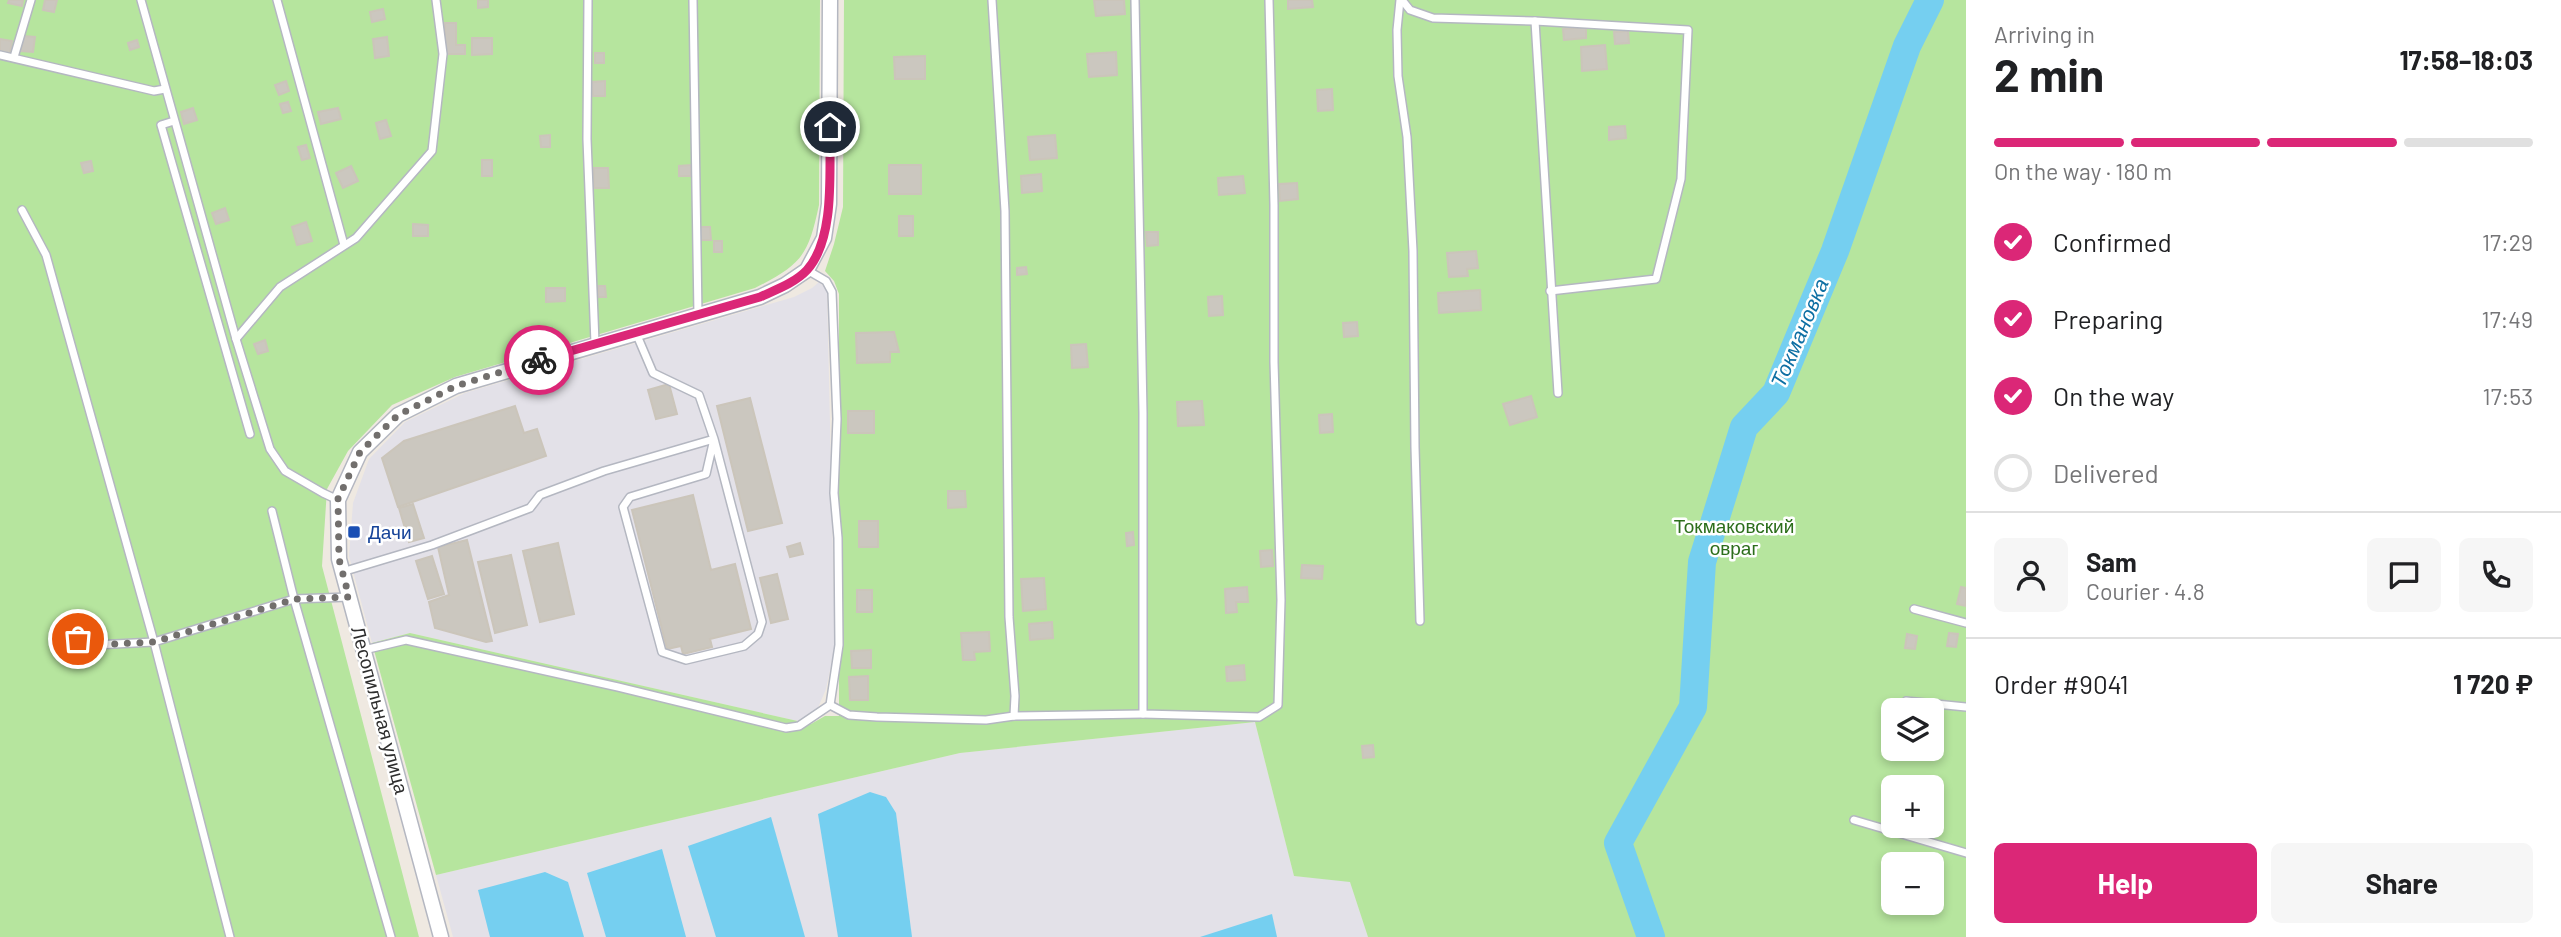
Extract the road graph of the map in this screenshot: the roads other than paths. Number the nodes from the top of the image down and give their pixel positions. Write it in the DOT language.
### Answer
graph roads {
  1 [pos="31,0"];
  2 [pos="141,0"];
  3 [pos="276,0"];
  4 [pos="436,0"];
  5 [pos="588,0"];
  6 [pos="693,0"];
  7 [pos="830,0"];
  8 [pos="992,0"];
  9 [pos="1135,0"];
  10 [pos="1269,0"];
  11 [pos="1401,0"];
  12 [pos="1535,21"];
  13 [pos="0,55"];
  14 [pos="14,57"];
  15 [pos="165,89"];
  16 [pos="174,121"];
  17 [pos="22,210"];
  18 [pos="344,245"];
  19 [pos="807,270"];
  20 [pos="1550,291"];
  21 [pos="698,315"];
  22 [pos="635,332"];
  23 [pos="236,339"];
  24 [pos="595,343"];
  25 [pos="1558,393"];
  26 [pos="250,434"];
  27 [pos="714,439"];
  28 [pos="338,499"];
  29 [pos="272,511"];
  30 [pos="342,572"];
  31 [pos="349,597"];
  32 [pos="295,599"];
  33 [pos="1914,609"];
  34 [pos="1420,621"];
  35 [pos="1966,622"];
  36 [pos="78,639"];
  37 [pos="154,642"];
  38 [pos="364,650"];
  39 [pos="830,705"];
  40 [pos="1944,705"];
  41 [pos="1966,707"];
  42 [pos="1143,714"];
  43 [pos="1014,716"];
  44 [pos="1854,821"];
  45 [pos="1966,853"];
  46 [pos="230,937"];
  47 [pos="391,937"];
  48 [pos="440,937"];
  1 -- 14 [label="lane"];
  2 -- 15 [label="lane"];
  3 -- 18 [label="lane"];
  4 -- 18 [label="lane"];
  5 -- 24 [label="lane"];
  6 -- 21 [label="lane"];
  7 -- 19 [label="street, Лесопильная улица"];
  8 -- 43 [label="lane"];
  9 -- 42 [label="lane"];
  10 -- 42 [label="lane"];
  11 -- 12 [label="lane"];
  11 -- 34 [label="lane"];
  12 -- 20 [label="lane"];
  12 -- 20 [label="lane"];
  13 -- 14 [label="lane"];
  14 -- 15 [label="lane"];
  15 -- 16 [label="lane"];
  16 -- 23 [label="lane"];
  16 -- 26 [label="lane"];
  17 -- 37 [label="lane"];
  18 -- 23 [label="lane"];
  19 -- 21 [label="street, Лесопильная улица"];
  19 -- 39 [label="lane"];
  20 -- 25 [label="lane"];
  21 -- 22 [label="street, Лесопильная улица"];
  22 -- 24 [label="street, Лесопильная улица"];
  22 -- 27 [label="lane"];
  23 -- 28 [label="lane"];
  24 -- 28 [label="street, Лесопильная улица"];
  27 -- 27 [label="lane"];
  27 -- 30 [label="lane"];
  28 -- 30 [label="street, Лесопильная улица"];
  29 -- 32 [label="lane"];
  30 -- 31 [label="street, Лесопильная улица"];
  31 -- 32 [label="lane"];
  31 -- 38 [label="street, Лесопильная улица"];
  32 -- 37 [label="lane"];
  32 -- 47 [label="lane"];
  33 -- 35 [label="lane"];
  36 -- 37 [label="lane"];
  37 -- 46 [label="lane"];
  38 -- 39 [label="lane"];
  38 -- 48 [label="street, Лесопильная улица"];
  39 -- 43 [label="lane"];
  40 -- 41 [label="lane"];
  42 -- 43 [label="lane"];
  44 -- 45 [label="lane"];
}
